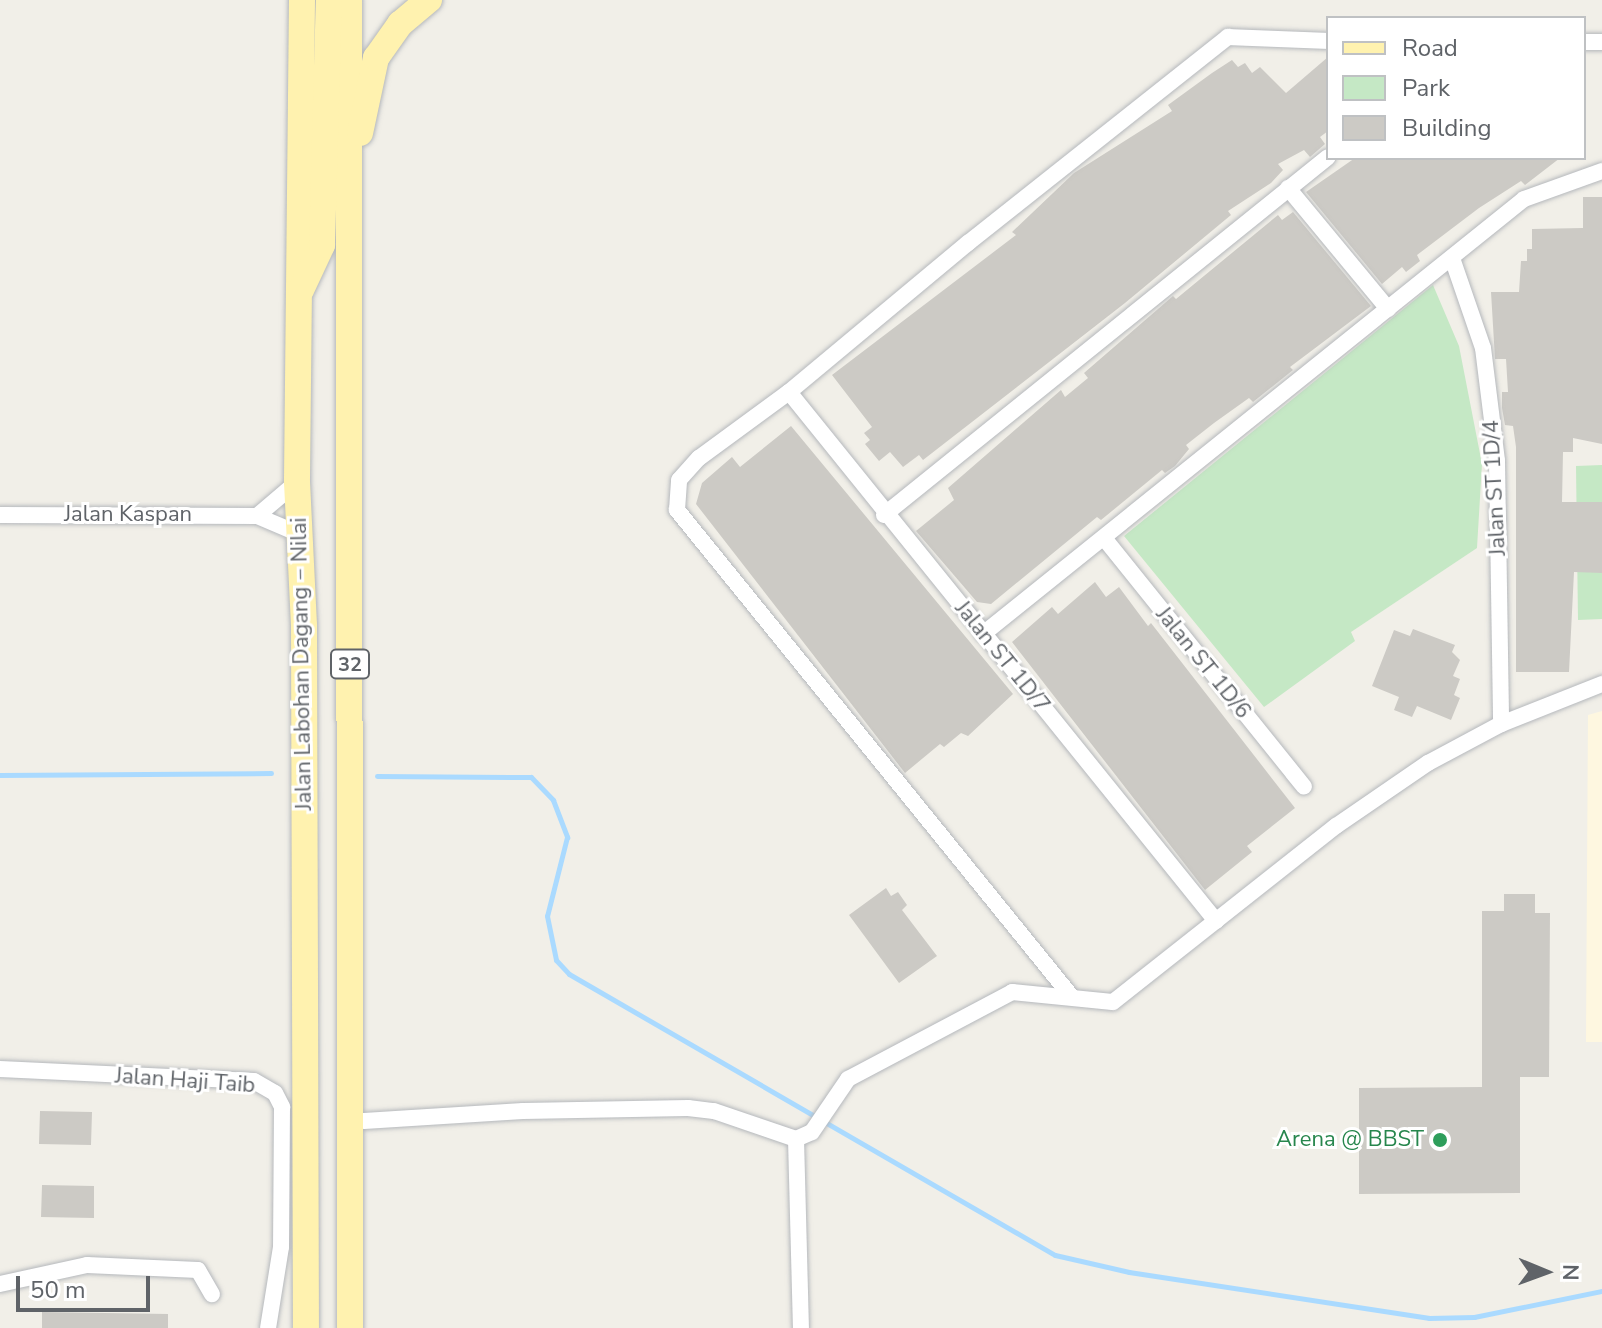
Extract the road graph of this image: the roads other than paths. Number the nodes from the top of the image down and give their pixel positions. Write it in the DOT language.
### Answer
graph roads {
  1 [pos="302,0"];
  2 [pos="329,0"];
  3 [pos="349,0"];
  4 [pos="429,0"];
  5 [pos="1326,41"];
  6 [pos="1326,159"];
  7 [pos="1602,171"];
  8 [pos="1288,188"];
  9 [pos="350,246"];
  10 [pos="1452,258"];
  11 [pos="297,297"];
  12 [pos="1388,309"];
  13 [pos="789,392"];
  14 [pos="297,482"];
  15 [pos="0,515"];
  16 [pos="884,515"];
  17 [pos="257,516"];
  18 [pos="302,535"];
  19 [pos="1104,538"];
  20 [pos="983,634"];
  21 [pos="1602,684"];
  22 [pos="1501,724"];
  23 [pos="1304,787"];
  24 [pos="1216,921"];
  25 [pos="1071,996"];
  26 [pos="0,1069"];
  27 [pos="364,1121"];
  28 [pos="796,1139"];
  29 [pos="0,1284"];
  30 [pos="212,1294"];
  31 [pos="268,1328"];
  32 [pos="303,1328"];
  33 [pos="350,1328"];
  34 [pos="801,1328"];
  1 -- 11 [label="main road, Jalan Labohan Dagang ‒ Nilai / 32"];
  2 -- 11 [label="main road"];
  3 -- 9 [label="main road, Jalan Labohan Dagang ‒ Nilai / 32"];
  4 -- 9 [label="main road"];
  5 -- 13 [label="street"];
  6 -- 8 [label="street"];
  7 -- 10 [label="street"];
  8 -- 12 [label="street"];
  8 -- 16 [label="street"];
  9 -- 33 [label="main road, Jalan Labohan Dagang ‒ Nilai / 32"];
  10 -- 12 [label="street"];
  10 -- 22 [label="street, Jalan ST 1D/4"];
  11 -- 14 [label="main road, Jalan Labohan Dagang ‒ Nilai / 32"];
  12 -- 19 [label="street"];
  13 -- 16 [label="street, Jalan ST 1D/7"];
  13 -- 25 [label="street"];
  14 -- 17 [label="street"];
  14 -- 18 [label="main road, Jalan Labohan Dagang ‒ Nilai / 32"];
  15 -- 17 [label="street, Jalan Kaspan"];
  16 -- 20 [label="street, Jalan ST 1D/7"];
  17 -- 18 [label="street"];
  18 -- 32 [label="main road, Jalan Labohan Dagang ‒ Nilai / 32"];
  19 -- 20 [label="street"];
  19 -- 23 [label="street, Jalan ST 1D/6"];
  20 -- 24 [label="street, Jalan ST 1D/7"];
  21 -- 22 [label="street"];
  22 -- 24 [label="street"];
  24 -- 25 [label="street"];
  25 -- 28 [label="street"];
  26 -- 31 [label="street, Jalan Haji Taib"];
  27 -- 28 [label="street"];
  28 -- 34 [label="street"];
  29 -- 30 [label="street"];
}
